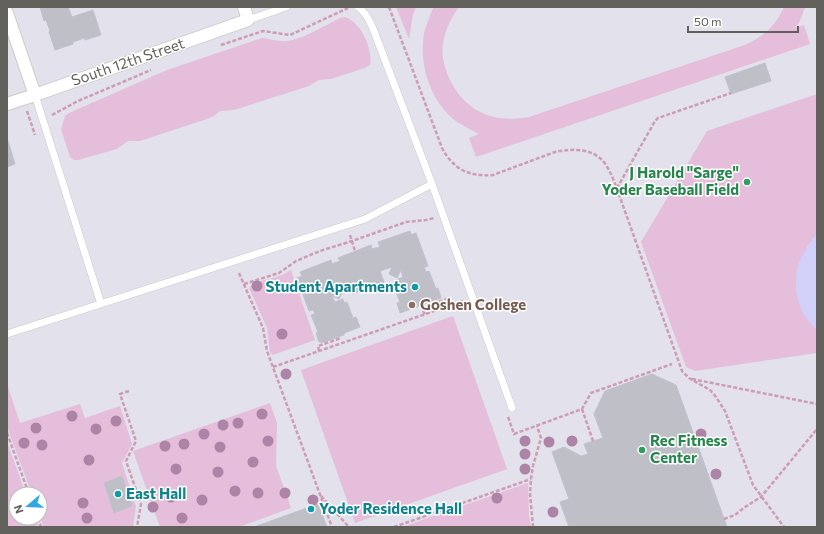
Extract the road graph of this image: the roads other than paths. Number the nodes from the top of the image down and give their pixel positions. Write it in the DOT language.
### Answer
graph roads {
  1 [pos="244,7"];
  2 [pos="286,7"];
  3 [pos="358,7"];
  4 [pos="7,13"];
  5 [pos="248,20"];
  6 [pos="35,95"];
  7 [pos="7,104"];
  8 [pos="432,184"];
  9 [pos="101,304"];
  10 [pos="7,334"];
  11 [pos="509,410"];
  1 -- 5 [label="street"];
  2 -- 5 [label="lane"];
  3 -- 8 [label="lane"];
  4 -- 6 [label="street"];
  5 -- 6 [label="street, South 12th Street"];
  6 -- 7 [label="street, South 12th Street"];
  6 -- 9 [label="lane"];
  8 -- 9 [label="lane"];
  8 -- 11 [label="lane"];
  9 -- 10 [label="lane"];
}
